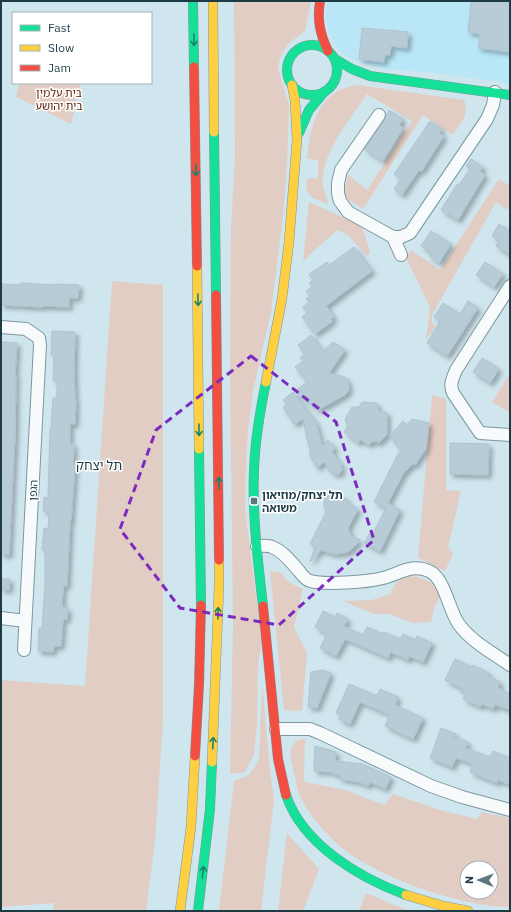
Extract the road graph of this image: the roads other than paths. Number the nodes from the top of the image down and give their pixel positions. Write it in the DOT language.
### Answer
graph roads {
  1 [pos="193,1"];
  2 [pos="213,1"];
  3 [pos="320,1"];
  4 [pos="317,17"];
  5 [pos="299,48"];
  6 [pos="328,51"];
  7 [pos="335,59"];
  8 [pos="370,76"];
  9 [pos="333,84"];
  10 [pos="292,85"];
  11 [pos="324,92"];
  12 [pos="495,92"];
  13 [pos="510,94"];
  14 [pos="379,114"];
  15 [pos="297,140"];
  16 [pos="393,237"];
  17 [pos="402,255"];
  18 [pos="510,286"];
  19 [pos="1,327"];
  20 [pos="510,435"];
  21 [pos="257,546"];
  22 [pos="1,618"];
  23 [pos="26,621"];
  24 [pos="24,650"];
  25 [pos="510,665"];
  26 [pos="276,729"];
  27 [pos="510,810"];
  28 [pos="180,911"];
  29 [pos="198,911"];
  30 [pos="468,911"];
  1 -- 28 [label="main road, one-way"];
  29 -- 2 [label="main road, one-way"];
  3 -- 4 [label="main road"];
  4 -- 5 [label="main road"];
  4 -- 6 [label="main road"];
  5 -- 6 [label="main road"];
  5 -- 10 [label="main road"];
  6 -- 7 [label="main road"];
  7 -- 8 [label="main road"];
  7 -- 9 [label="main road"];
  8 -- 9 [label="main road"];
  8 -- 12 [label="main road"];
  9 -- 11 [label="main road"];
  10 -- 11 [label="main road"];
  10 -- 15 [label="main road"];
  11 -- 15 [label="main road"];
  12 -- 13 [label="main road"];
  12 -- 16 [label="street"];
  14 -- 16 [label="street"];
  15 -- 21 [label="main road"];
  16 -- 17 [label="street"];
  18 -- 20 [label="street"];
  19 -- 23 [label="street, הגפן"];
  21 -- 25 [label="street"];
  21 -- 26 [label="main road"];
  22 -- 23 [label="street"];
  23 -- 24 [label="street, הגפן"];
  26 -- 27 [label="street"];
  26 -- 30 [label="main road"];
}
